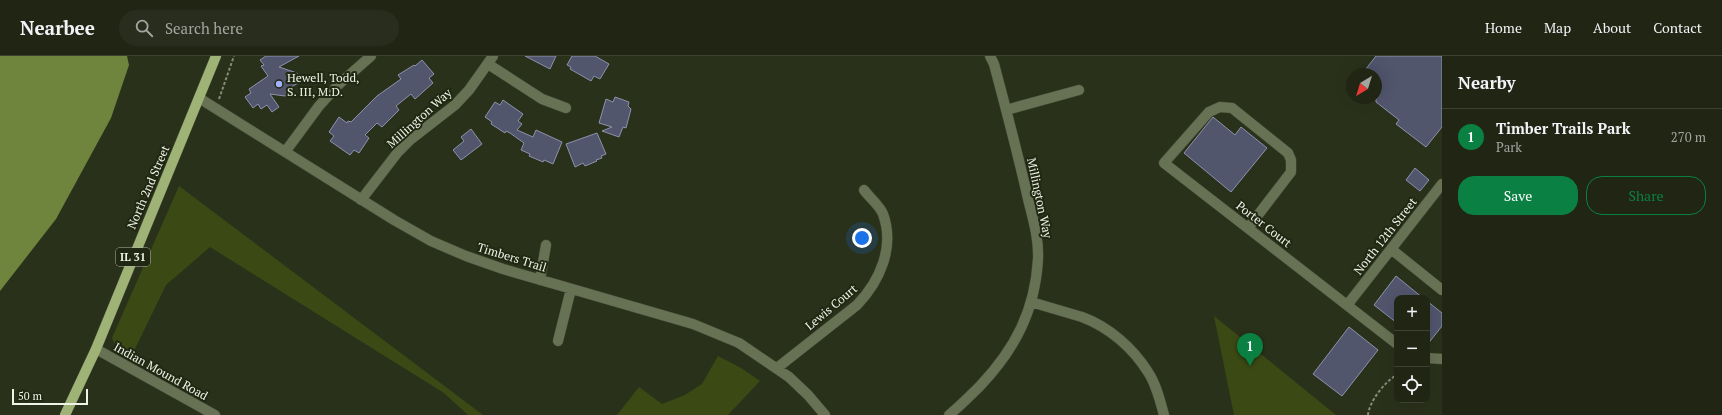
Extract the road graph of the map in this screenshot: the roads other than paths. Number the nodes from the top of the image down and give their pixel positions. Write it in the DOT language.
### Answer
graph roads {
  1 [pos="216,56"];
  2 [pos="371,56"];
  3 [pos="990,56"];
  4 [pos="491,60"];
  5 [pos="1079,90"];
  6 [pos="199,98"];
  7 [pos="566,108"];
  8 [pos="1006,110"];
  9 [pos="284,152"];
  10 [pos="1442,184"];
  11 [pos="864,190"];
  12 [pos="362,200"];
  13 [pos="1248,228"];
  14 [pos="546,245"];
  15 [pos="1391,249"];
  16 [pos="540,280"];
  17 [pos="571,289"];
  18 [pos="1442,290"];
  19 [pos="1031,302"];
  20 [pos="1348,304"];
  21 [pos="558,340"];
  22 [pos="1394,342"];
  23 [pos="96,349"];
  24 [pos="1430,358"];
  25 [pos="1442,359"];
  26 [pos="777,368"];
  27 [pos="65,415"];
  28 [pos="215,415"];
  29 [pos="825,415"];
  30 [pos="949,415"];
  31 [pos="1164,415"];
  1 -- 6 [label="main road, North 2nd Street / IL 31"];
  2 -- 9 [label="street"];
  3 -- 8 [label="street, Millington Way"];
  4 -- 7 [label="street"];
  4 -- 12 [label="street, Millington Way"];
  5 -- 8 [label="street"];
  6 -- 9 [label="street, Timbers Trail"];
  6 -- 23 [label="main road, North 2nd Street / IL 31"];
  8 -- 19 [label="street, Millington Way"];
  9 -- 12 [label="street, Timbers Trail"];
  10 -- 15 [label="street, North 12th Street"];
  11 -- 26 [label="street, Lewis Court"];
  12 -- 16 [label="street, Timbers Trail"];
  13 -- 13 [label="street, Porter Court"];
  13 -- 20 [label="street, Porter Court"];
  14 -- 16 [label="street"];
  15 -- 18 [label="street"];
  15 -- 20 [label="street, North 12th Street"];
  16 -- 17 [label="street, Timbers Trail"];
  17 -- 21 [label="street"];
  17 -- 26 [label="street, Timbers Trail"];
  19 -- 30 [label="street, Millington Way"];
  19 -- 31 [label="street"];
  20 -- 22 [label="street, Porter Court"];
  23 -- 27 [label="main road, North 2nd Street / IL 31"];
  23 -- 28 [label="street, Indian Mound Road"];
  24 -- 25 [label="street"];
  26 -- 29 [label="street, Timbers Trail"];
}
